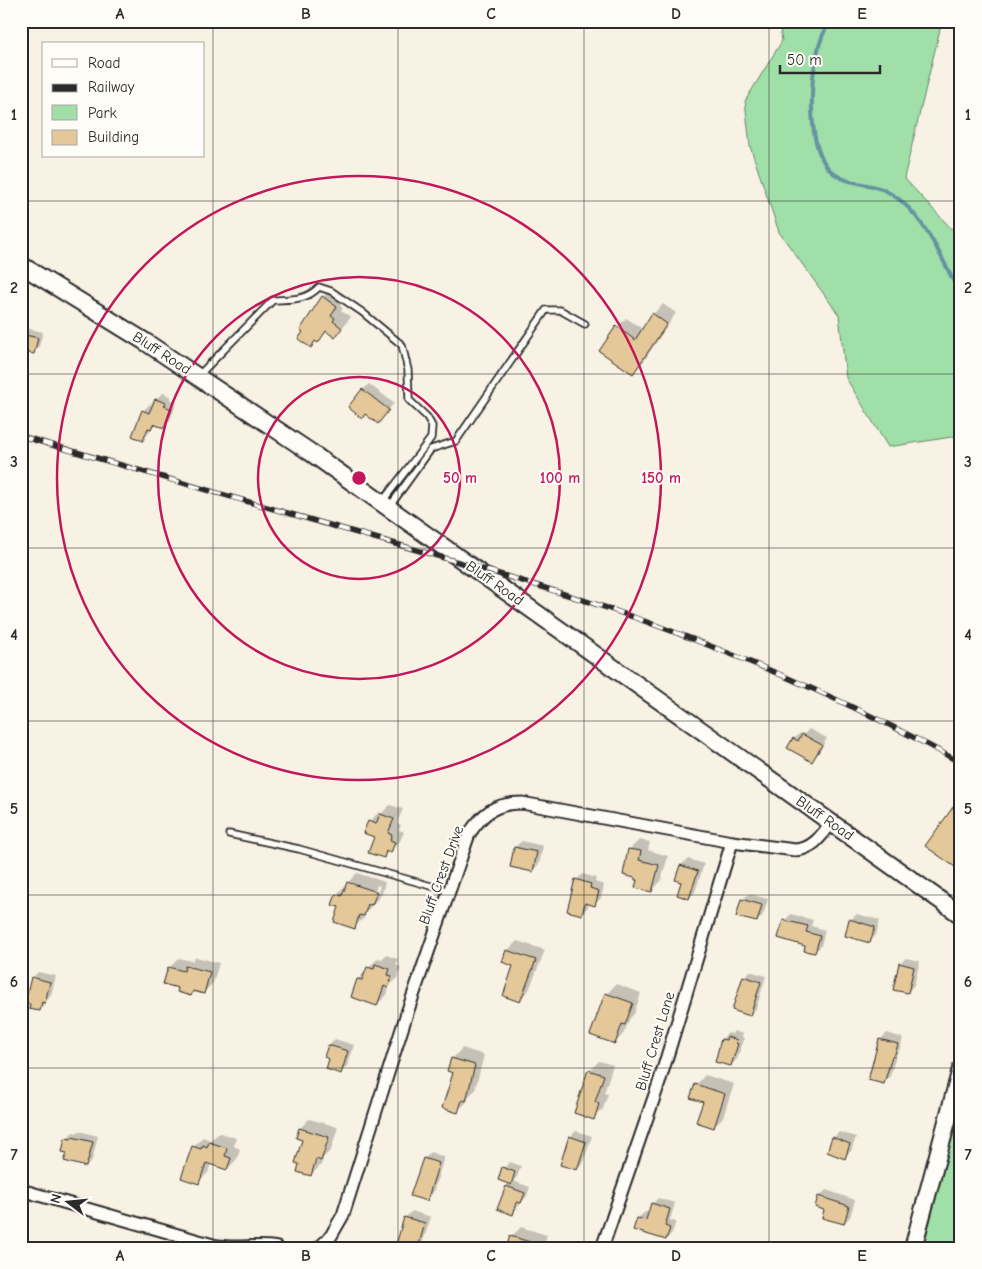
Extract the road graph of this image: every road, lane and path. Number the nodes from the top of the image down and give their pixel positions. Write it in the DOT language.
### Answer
graph roads {
  1 [pos="21,265"];
  2 [pos="585,324"];
  3 [pos="198,377"];
  4 [pos="385,505"];
  5 [pos="832,822"];
  6 [pos="229,834"];
  7 [pos="732,842"];
  8 [pos="449,891"];
  9 [pos="961,915"];
  10 [pos="961,1069"];
  11 [pos="21,1190"];
  12 [pos="277,1248"];
  13 [pos="319,1248"];
  14 [pos="602,1248"];
  15 [pos="913,1248"];
  1 -- 3 [label="main road, Bluff Road"];
  2 -- 4 [label="lane"];
  3 -- 4 [label="main road, Bluff Road"];
  3 -- 4 [label="lane"];
  4 -- 5 [label="main road, Bluff Road"];
  5 -- 7 [label="street, Bluff Crest Drive"];
  5 -- 9 [label="main road, Bluff Road"];
  6 -- 8 [label="lane"];
  7 -- 8 [label="street, Bluff Crest Drive"];
  7 -- 14 [label="street, Bluff Crest Lane"];
  8 -- 13 [label="street, Bluff Crest Drive"];
  10 -- 15 [label="main road"];
  11 -- 12 [label="street"];
}
